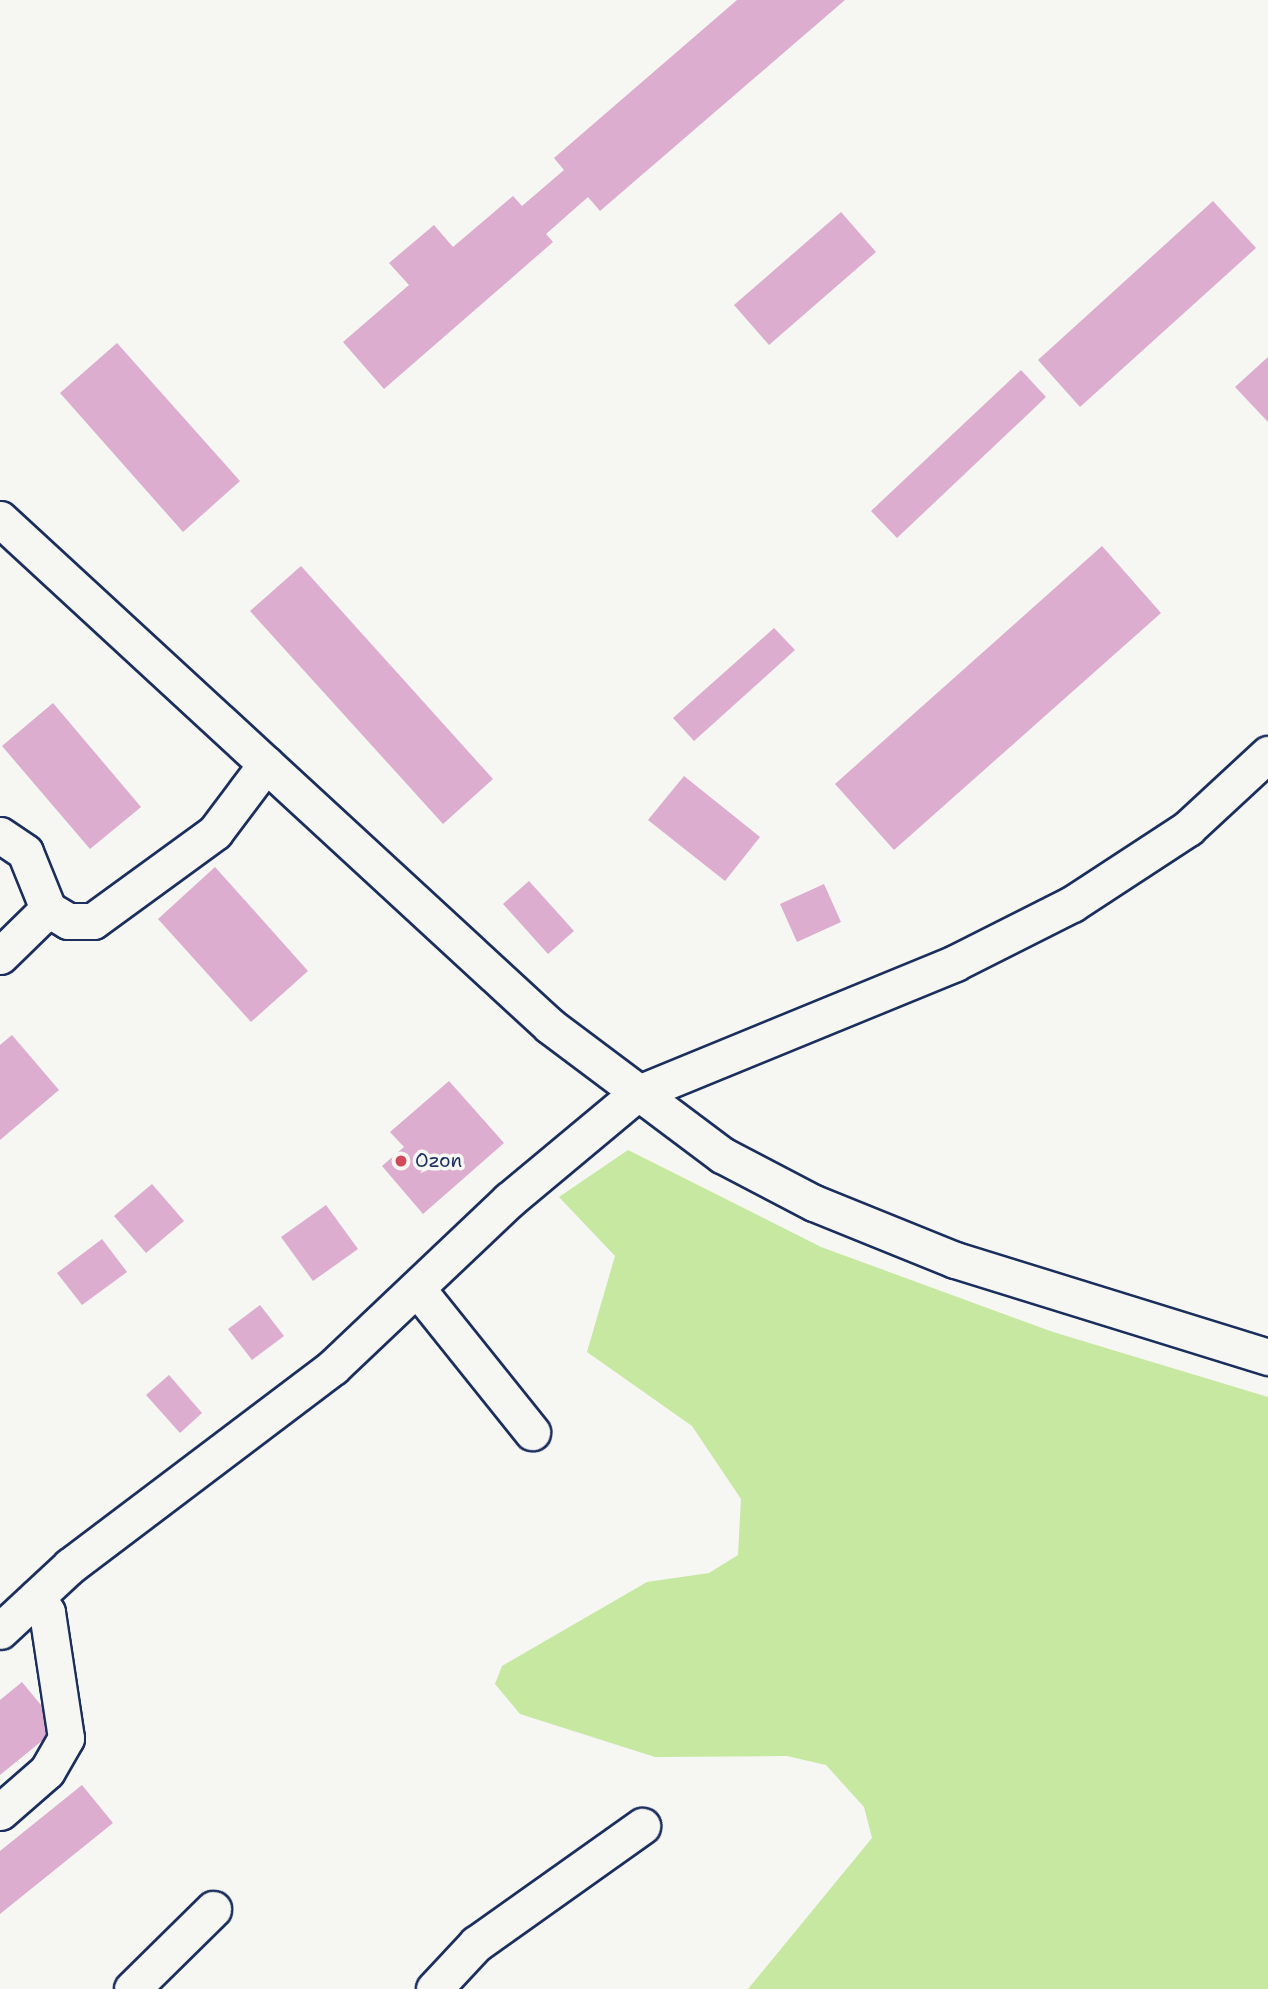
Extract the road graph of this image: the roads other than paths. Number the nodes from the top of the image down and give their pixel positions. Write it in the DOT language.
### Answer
graph roads {
  1 [pos="0,519"];
  2 [pos="1268,754"];
  3 [pos="265,764"];
  4 [pos="0,835"];
  5 [pos="48,909"];
  6 [pos="0,956"];
  7 [pos="636,1094"];
  8 [pos="419,1291"];
  9 [pos="1268,1357"];
  10 [pos="532,1432"];
  11 [pos="37,1597"];
  12 [pos="0,1631"];
  13 [pos="0,1812"];
  14 [pos="642,1826"];
  15 [pos="214,1909"];
  16 [pos="132,1989"];
  17 [pos="434,1989"];
  1 -- 3 [label="street"];
  2 -- 7 [label="street"];
  3 -- 5 [label="street"];
  3 -- 7 [label="street"];
  4 -- 5 [label="street"];
  5 -- 6 [label="street"];
  7 -- 8 [label="street"];
  7 -- 9 [label="street"];
  8 -- 10 [label="street"];
  8 -- 11 [label="street"];
  11 -- 12 [label="street"];
  11 -- 13 [label="street"];
  14 -- 17 [label="street"];
  15 -- 16 [label="street"];
}
